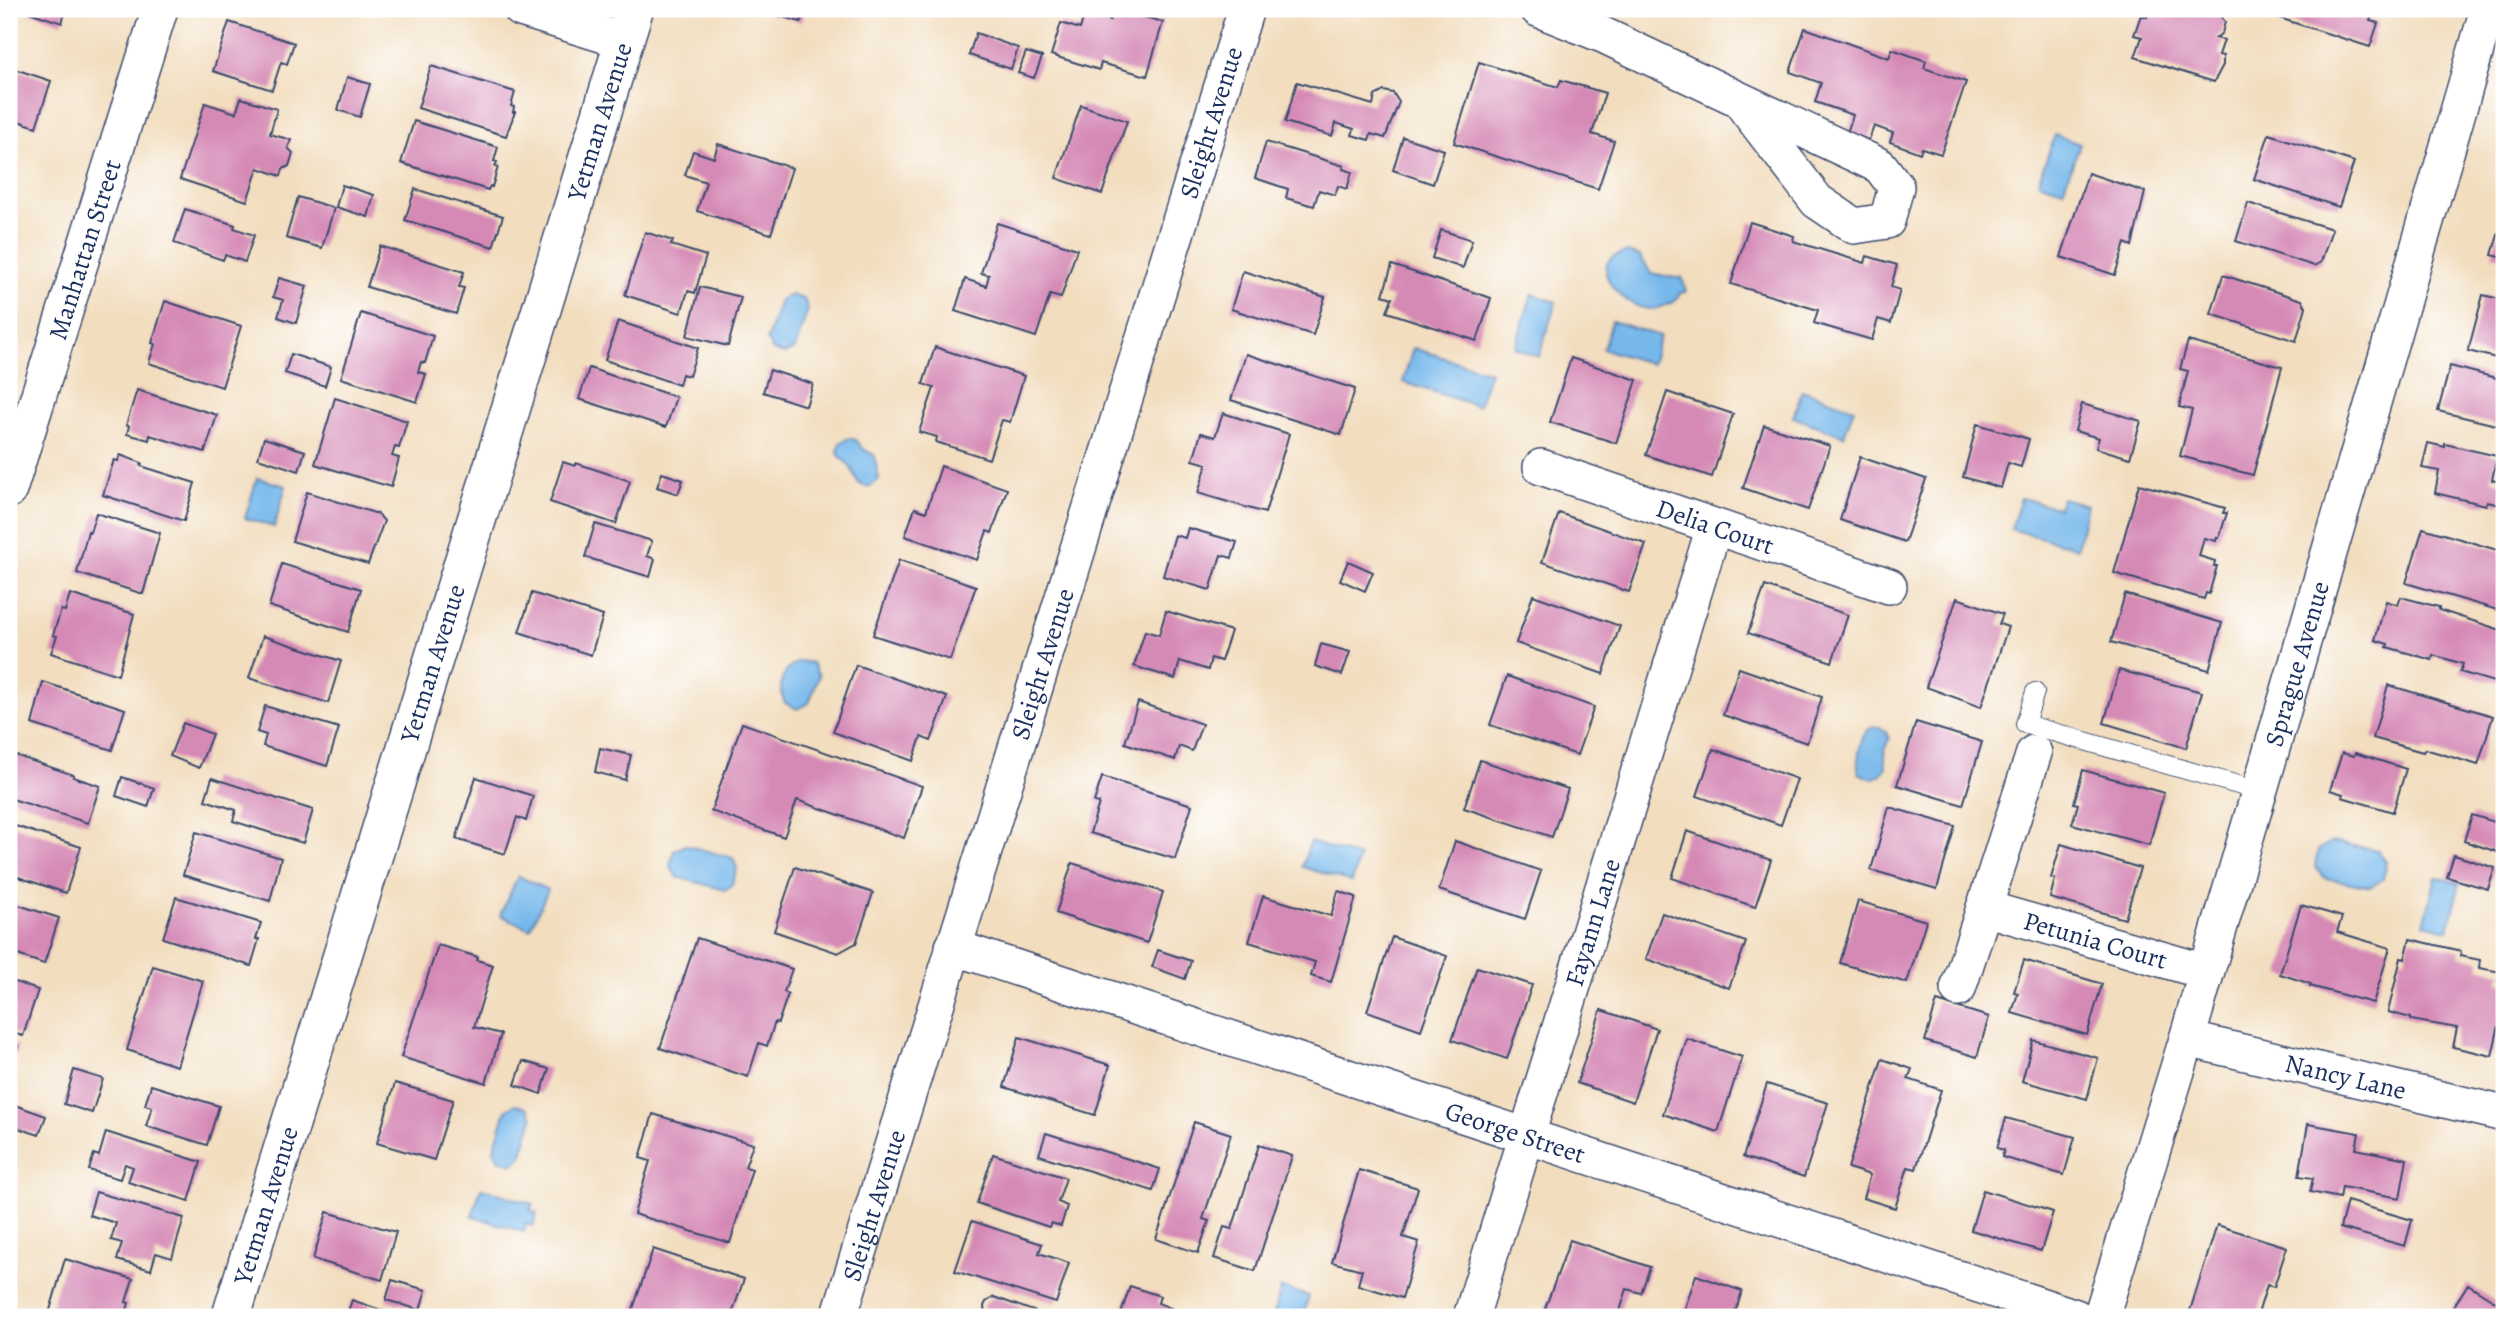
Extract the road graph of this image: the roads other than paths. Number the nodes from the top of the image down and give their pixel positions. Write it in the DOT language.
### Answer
graph roads {
  1 [pos="160,9"];
  2 [pos="521,9"];
  3 [pos="1246,9"];
  4 [pos="1538,9"];
  5 [pos="2488,9"];
  6 [pos="629,25"];
  7 [pos="1740,101"];
  8 [pos="1541,467"];
  9 [pos="9,490"];
  10 [pos="1714,527"];
  11 [pos="1889,586"];
  12 [pos="2035,692"];
  13 [pos="2034,753"];
  14 [pos="2259,791"];
  15 [pos="1984,908"];
  16 [pos="953,947"];
  17 [pos="2206,972"];
  18 [pos="1958,989"];
  19 [pos="2187,1039"];
  20 [pos="2504,1114"];
  21 [pos="1527,1136"];
  22 [pos="231,1317"];
  23 [pos="839,1317"];
  24 [pos="1471,1317"];
  25 [pos="2076,1317"];
  26 [pos="2101,1317"];
  1 -- 9 [label="street, Manhattan Street"];
  2 -- 6 [label="street"];
  3 -- 16 [label="street, Sleight Avenue"];
  4 -- 7 [label="street"];
  5 -- 14 [label="street, Sprague Avenue"];
  6 -- 22 [label="street, Yetman Avenue"];
  8 -- 10 [label="street, Delia Court"];
  10 -- 11 [label="street, Delia Court"];
  10 -- 21 [label="street, Fayann Lane"];
  12 -- 14 [label="lane"];
  13 -- 15 [label="street"];
  14 -- 17 [label="street, Sprague Avenue"];
  15 -- 17 [label="street, Petunia Court"];
  15 -- 18 [label="street"];
  16 -- 21 [label="street, George Street"];
  16 -- 23 [label="street, Sleight Avenue"];
  17 -- 19 [label="street, Sprague Avenue"];
  19 -- 20 [label="street, Nancy Lane"];
  19 -- 26 [label="street, Sprague Avenue"];
  21 -- 24 [label="street, Fayann Lane"];
  21 -- 25 [label="street, George Street"];
}
